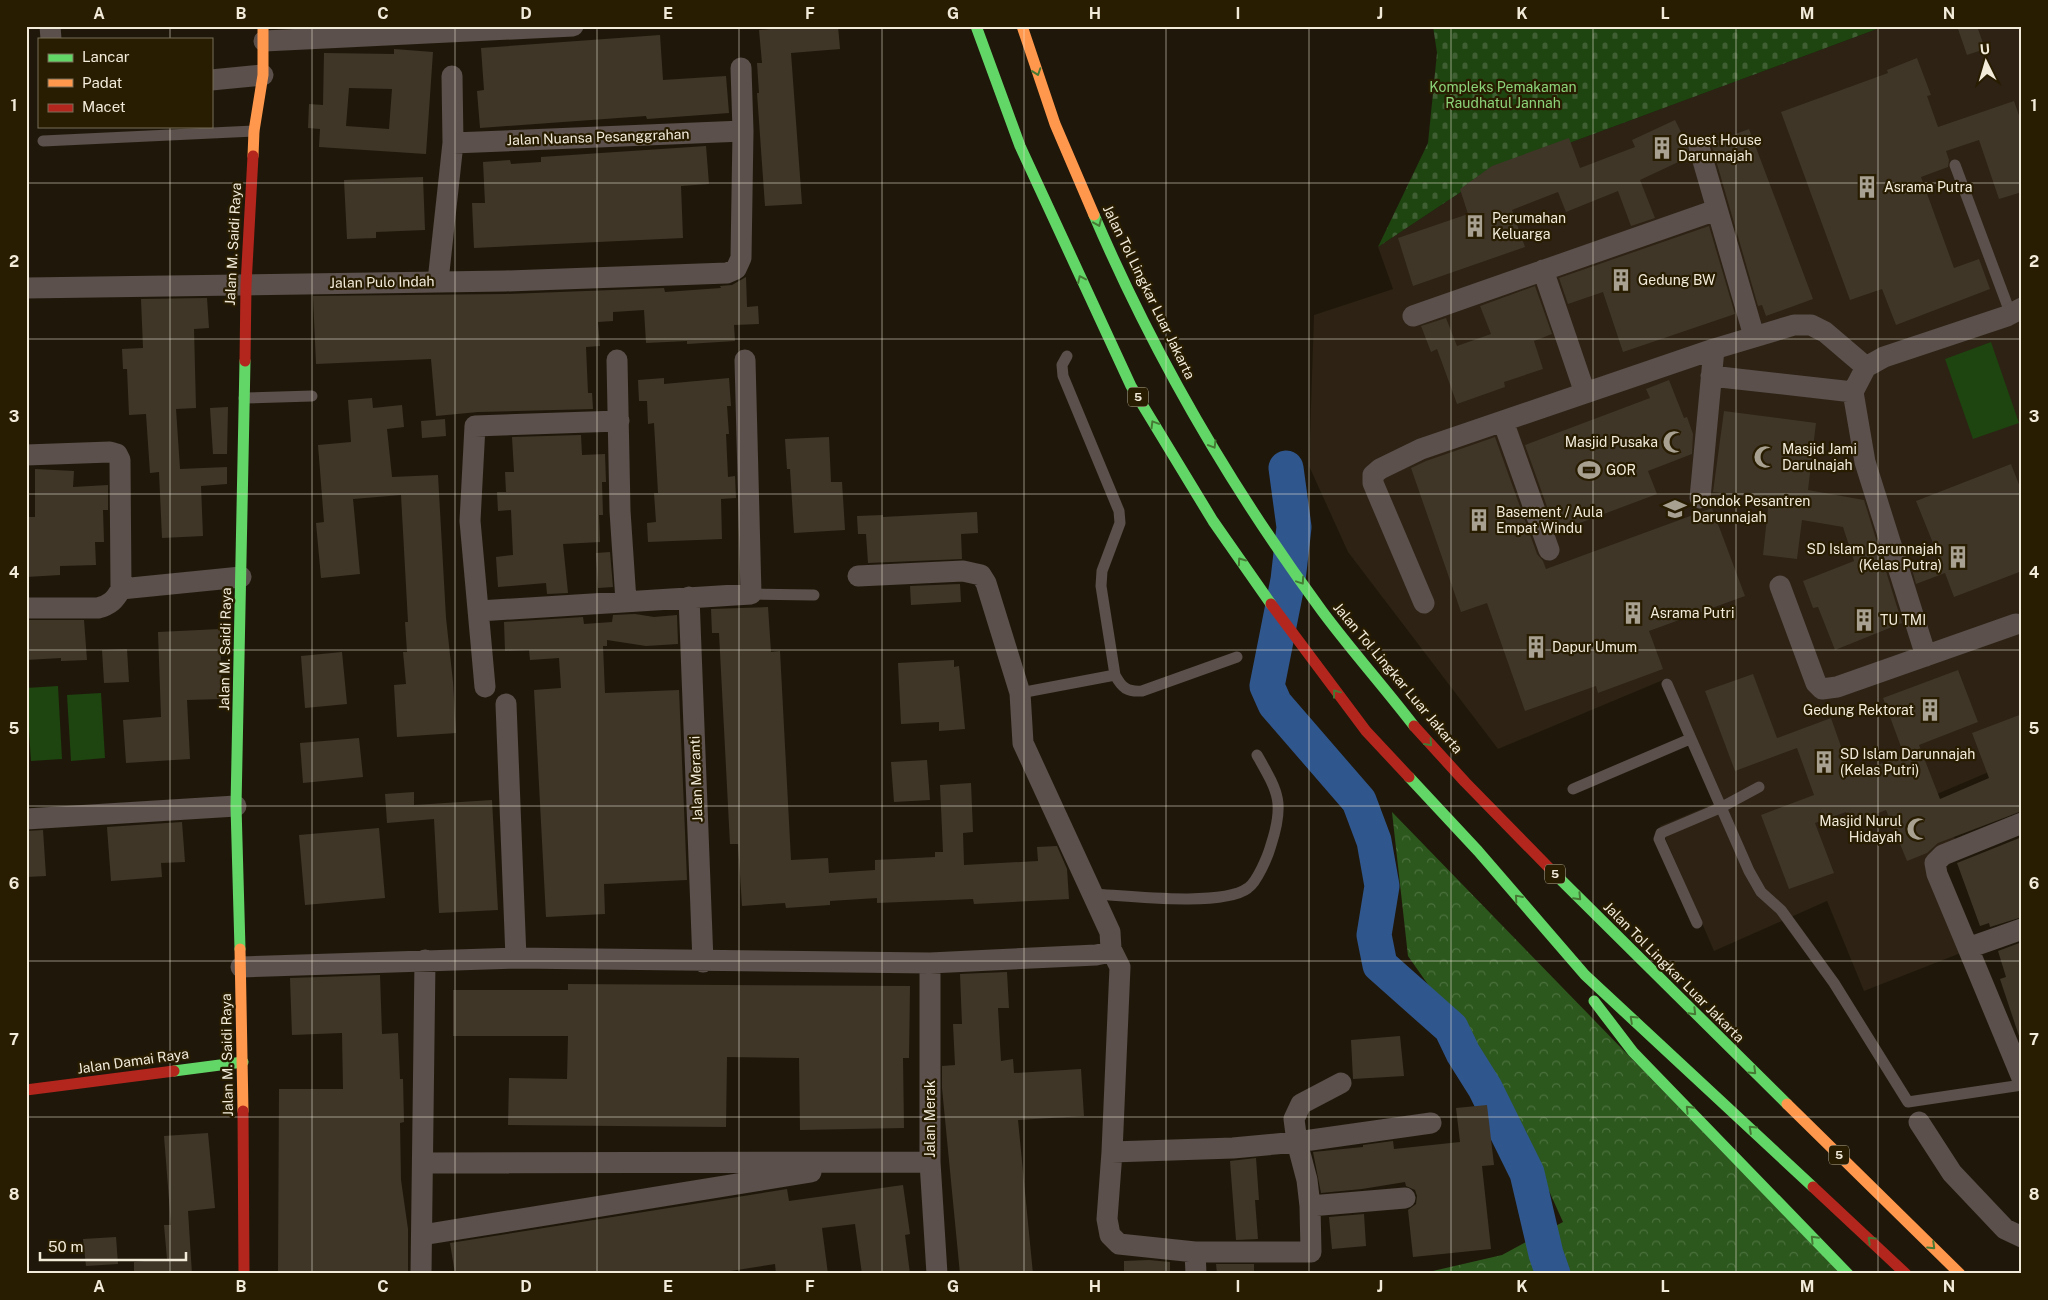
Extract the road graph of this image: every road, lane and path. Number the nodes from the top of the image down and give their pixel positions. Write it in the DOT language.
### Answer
graph roads {
  1 [pos="573,26"];
  2 [pos="976,26"];
  3 [pos="1022,26"];
  4 [pos="264,34"];
  5 [pos="741,68"];
  6 [pos="263,75"];
  7 [pos="452,76"];
  8 [pos="212,80"];
  9 [pos="254,131"];
  10 [pos="743,131"];
  11 [pos="43,141"];
  12 [pos="454,143"];
  13 [pos="1699,147"];
  14 [pos="1955,166"];
  15 [pos="1716,210"];
  16 [pos="1543,270"];
  17 [pos="438,281"];
  18 [pos="246,285"];
  19 [pos="26,288"];
  20 [pos="2018,312"];
  21 [pos="1413,316"];
  22 [pos="1754,336"];
  23 [pos="1714,349"];
  24 [pos="1067,356"];
  25 [pos="617,360"];
  26 [pos="745,360"];
  27 [pos="1866,367"];
  28 [pos="1711,376"];
  29 [pos="1853,392"];
  30 [pos="1585,394"];
  31 [pos="312,396"];
  32 [pos="244,398"];
  33 [pos="619,421"];
  34 [pos="1503,421"];
  35 [pos="26,455"];
  36 [pos="1700,498"];
  37 [pos="1549,550"];
  38 [pos="858,576"];
  39 [pos="241,577"];
  40 [pos="1780,586"];
  41 [pos="121,589"];
  42 [pos="751,594"];
  43 [pos="814,595"];
  44 [pos="689,597"];
  45 [pos="626,601"];
  46 [pos="1424,604"];
  47 [pos="26,608"];
  48 [pos="479,611"];
  49 [pos="2016,624"];
  50 [pos="1926,656"];
  51 [pos="1237,657"];
  52 [pos="1115,675"];
  53 [pos="1667,684"];
  54 [pos="485,687"];
  55 [pos="1020,692"];
  56 [pos="506,704"];
  57 [pos="1690,739"];
  58 [pos="1257,756"];
  59 [pos="1759,788"];
  60 [pos="1573,789"];
  61 [pos="236,806"];
  62 [pos="1720,808"];
  63 [pos="26,819"];
  64 [pos="2022,822"];
  65 [pos="1094,894"];
  66 [pos="1697,923"];
  67 [pos="2022,929"];
  68 [pos="1968,948"];
  69 [pos="1111,949"];
  70 [pos="516,958"];
  71 [pos="425,960"];
  72 [pos="703,962"];
  73 [pos="930,963"];
  74 [pos="240,967"];
  75 [pos="1585,974"];
  76 [pos="243,1062"];
  77 [pos="2022,1078"];
  78 [pos="1341,1083"];
  79 [pos="2022,1085"];
  80 [pos="26,1090"];
  81 [pos="1919,1122"];
  82 [pos="1431,1123"];
  83 [pos="1297,1142"];
  84 [pos="1112,1152"];
  85 [pos="841,1162"];
  86 [pos="930,1162"];
  87 [pos="422,1164"];
  88 [pos="1405,1198"];
  89 [pos="1310,1206"];
  90 [pos="422,1235"];
  91 [pos="2022,1237"];
  92 [pos="1196,1252"];
  93 [pos="244,1274"];
  94 [pos="421,1274"];
  95 [pos="937,1274"];
  96 [pos="1196,1274"];
  97 [pos="1848,1274"];
  98 [pos="1906,1274"];
  99 [pos="1960,1274"];
  1 -- 4 [label="street"];
  75 -- 2 [label="main road, 5, one-way"];
  3 -- 99 [label="main road, Jalan Tol Lingkar Luar Jakarta / 5, one-way"];
  4 -- 6 [label="main road, Jalan M. Saidi Raya"];
  5 -- 10 [label="street"];
  6 -- 8 [label="street"];
  6 -- 9 [label="main road, Jalan M. Saidi Raya"];
  7 -- 12 [label="street"];
  9 -- 11 [label="lane"];
  9 -- 18 [label="main road, Jalan M. Saidi Raya"];
  10 -- 12 [label="street, Jalan Nuansa Pesanggrahan"];
  10 -- 17 [label="street, Jalan Pulo Indah"];
  12 -- 17 [label="street"];
  13 -- 15 [label="street"];
  14 -- 20 [label="lane"];
  15 -- 16 [label="street"];
  15 -- 22 [label="street"];
  16 -- 21 [label="street"];
  16 -- 30 [label="street"];
  17 -- 18 [label="street, Jalan Pulo Indah"];
  18 -- 19 [label="street, Jalan Pulo Indah"];
  18 -- 32 [label="main road, Jalan M. Saidi Raya"];
  20 -- 27 [label="street"];
  22 -- 23 [label="street"];
  22 -- 27 [label="street"];
  23 -- 28 [label="street"];
  23 -- 30 [label="street"];
  24 -- 52 [label="lane"];
  25 -- 33 [label="street"];
  26 -- 42 [label="street"];
  27 -- 29 [label="street"];
  28 -- 29 [label="street"];
  28 -- 36 [label="street"];
  29 -- 50 [label="street"];
  30 -- 34 [label="street"];
  31 -- 32 [label="lane"];
  32 -- 39 [label="main road, Jalan M. Saidi Raya"];
  33 -- 45 [label="street"];
  33 -- 48 [label="street"];
  34 -- 37 [label="street"];
  34 -- 46 [label="street"];
  35 -- 41 [label="street"];
  38 -- 55 [label="street"];
  39 -- 41 [label="street"];
  39 -- 61 [label="main road, Jalan M. Saidi Raya"];
  40 -- 50 [label="street"];
  41 -- 47 [label="street"];
  42 -- 43 [label="lane"];
  42 -- 44 [label="street"];
  44 -- 45 [label="street"];
  44 -- 72 [label="street, Jalan Meranti"];
  45 -- 48 [label="street"];
  48 -- 54 [label="street"];
  49 -- 50 [label="street"];
  51 -- 52 [label="lane"];
  52 -- 55 [label="lane"];
  53 -- 57 [label="lane"];
  55 -- 65 [label="street"];
  56 -- 70 [label="street"];
  57 -- 60 [label="lane"];
  57 -- 62 [label="lane"];
  58 -- 65 [label="lane"];
  59 -- 62 [label="lane"];
  61 -- 63 [label="street"];
  61 -- 74 [label="main road, Jalan M. Saidi Raya"];
  62 -- 66 [label="lane"];
  62 -- 79 [label="lane"];
  64 -- 68 [label="street"];
  65 -- 69 [label="street"];
  67 -- 68 [label="street"];
  68 -- 77 [label="street"];
  69 -- 73 [label="street"];
  69 -- 84 [label="street"];
  70 -- 71 [label="street"];
  70 -- 72 [label="street"];
  71 -- 74 [label="street"];
  71 -- 87 [label="street"];
  72 -- 73 [label="street"];
  73 -- 86 [label="street, Jalan Merak"];
  74 -- 76 [label="main road, Jalan M. Saidi Raya"];
  97 -- 75 [label="main road, one-way"];
  98 -- 75 [label="main road, 5, one-way"];
  76 -- 80 [label="main road, Jalan Damai Raya"];
  76 -- 93 [label="main road, Jalan M. Saidi Raya"];
  78 -- 83 [label="street"];
  81 -- 91 [label="street"];
  82 -- 83 [label="street"];
  83 -- 84 [label="street"];
  83 -- 89 [label="street"];
  84 -- 92 [label="street"];
  85 -- 86 [label="street"];
  85 -- 87 [label="street"];
  85 -- 90 [label="street"];
  86 -- 95 [label="street, Jalan Merak"];
  87 -- 90 [label="street"];
  88 -- 89 [label="street"];
  89 -- 92 [label="street"];
  90 -- 94 [label="street"];
  92 -- 96 [label="street"];
}
